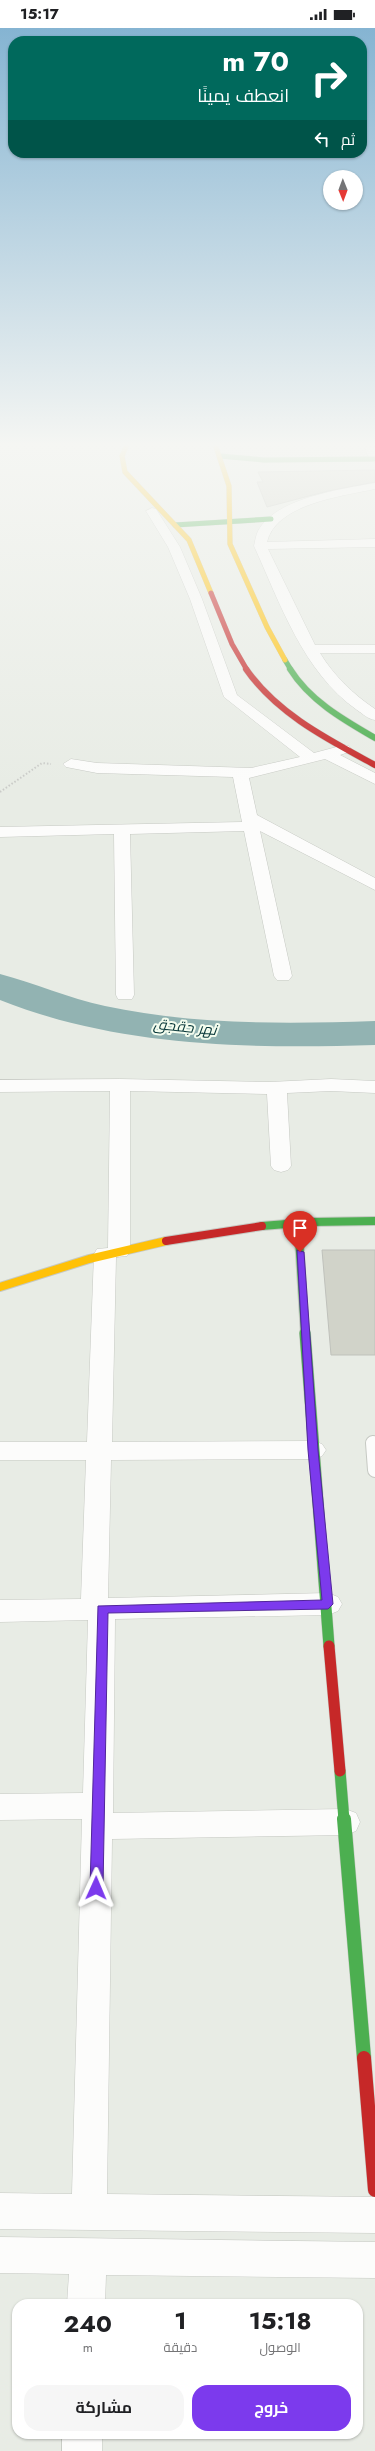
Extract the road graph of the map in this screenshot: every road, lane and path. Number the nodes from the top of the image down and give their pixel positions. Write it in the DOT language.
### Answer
graph roads {
  1 [pos="179,560"];
  2 [pos="198,560"];
  3 [pos="236,560"];
  4 [pos="267,560"];
  5 [pos="310,649"];
  6 [pos="375,649"];
  7 [pos="375,716"];
  8 [pos="375,738"];
  9 [pos="344,749"];
  10 [pos="326,754"];
  11 [pos="311,758"];
  12 [pos="71,764"];
  13 [pos="375,766"];
  14 [pos="240,773"];
  15 [pos="375,779"];
  16 [pos="0,792"];
  17 [pos="256,823"];
  18 [pos="122,829"];
  19 [pos="0,832"];
  20 [pos="375,885"];
  21 [pos="283,976"];
  22 [pos="125,995"];
  23 [pos="120,1085"];
  24 [pos="0,1086"];
  25 [pos="375,1087"];
  26 [pos="277,1088"];
  27 [pos="282,1166"];
  28 [pos="375,1221"];
  29 [pos="298,1222"];
  30 [pos="112,1252"];
  31 [pos="0,1287"];
  32 [pos="373,1443"];
  33 [pos="313,1450"];
  34 [pos="0,1451"];
  35 [pos="99,1451"];
  36 [pos="375,1470"];
  37 [pos="328,1604"];
  38 [pos="98,1609"];
  39 [pos="0,1611"];
  40 [pos="0,1807"];
  41 [pos="98,1816"];
  42 [pos="345,1822"];
  43 [pos="375,2190"];
  44 [pos="0,2211"];
  45 [pos="89,2212"];
  46 [pos="375,2215"];
  47 [pos="0,2255"];
  48 [pos="88,2256"];
  49 [pos="375,2260"];
  50 [pos="86,2299"];
  51 [pos="82,2439"];
  52 [pos="82,2451"];
  1 -- 11 [label="street"];
  2 -- 9 [label="main road"];
  3 -- 8 [label="main road"];
  4 -- 5 [label="street"];
  5 -- 6 [label="street"];
  5 -- 7 [label="street"];
  9 -- 10 [label="street"];
  9 -- 13 [label="main road"];
  10 -- 11 [label="street"];
  10 -- 15 [label="street"];
  11 -- 14 [label="street"];
  12 -- 14 [label="street"];
  12 -- 16 [label="path"];
  14 -- 17 [label="street"];
  17 -- 18 [label="street"];
  17 -- 20 [label="street"];
  17 -- 21 [label="street"];
  18 -- 19 [label="street"];
  18 -- 22 [label="street"];
  23 -- 24 [label="street"];
  23 -- 26 [label="street"];
  23 -- 30 [label="street"];
  25 -- 26 [label="street"];
  26 -- 27 [label="street"];
  28 -- 29 [label="main road"];
  29 -- 30 [label="main road"];
  29 -- 33 [label="main road"];
  30 -- 31 [label="main road"];
  30 -- 35 [label="street"];
  32 -- 36 [label="lane"];
  33 -- 35 [label="street"];
  33 -- 37 [label="main road"];
  34 -- 35 [label="street"];
  35 -- 38 [label="street"];
  37 -- 38 [label="street"];
  37 -- 42 [label="main road"];
  38 -- 39 [label="street"];
  38 -- 41 [label="street"];
  40 -- 41 [label="street"];
  41 -- 42 [label="street"];
  41 -- 45 [label="street"];
  42 -- 43 [label="main road"];
  44 -- 45 [label="street"];
  45 -- 46 [label="street"];
  47 -- 48 [label="street"];
  48 -- 49 [label="street"];
  48 -- 50 [label="street"];
  51 -- 52 [label="street"];
}
